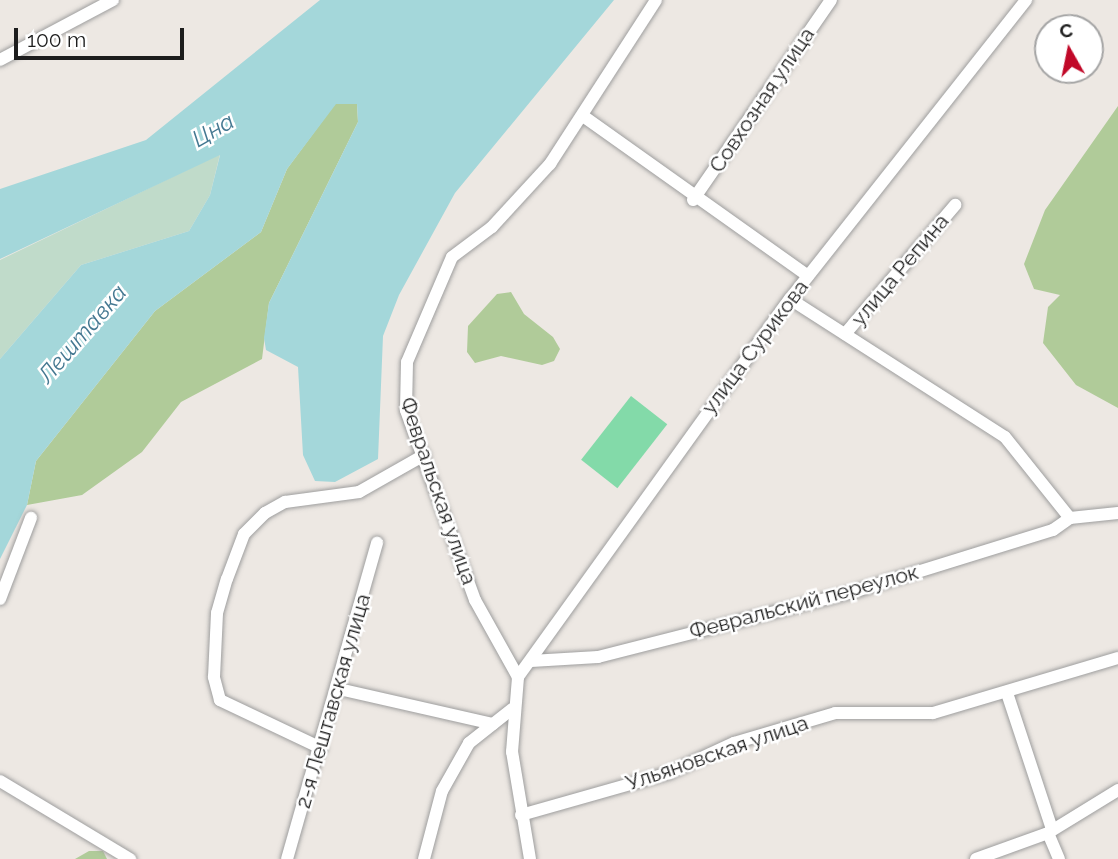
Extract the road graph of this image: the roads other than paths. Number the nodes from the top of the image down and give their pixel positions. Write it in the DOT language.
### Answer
graph roads {
  1 [pos="113,0"];
  2 [pos="656,0"];
  3 [pos="831,0"];
  4 [pos="1026,0"];
  5 [pos="0,60"];
  6 [pos="583,116"];
  7 [pos="694,200"];
  8 [pos="955,205"];
  9 [pos="808,275"];
  10 [pos="790,299"];
  11 [pos="845,334"];
  12 [pos="424,455"];
  13 [pos="1118,513"];
  14 [pos="31,518"];
  15 [pos="1070,518"];
  16 [pos="377,543"];
  17 [pos="0,599"];
  18 [pos="1118,658"];
  19 [pos="531,661"];
  20 [pos="518,677"];
  21 [pos="339,689"];
  22 [pos="1007,693"];
  23 [pos="512,709"];
  24 [pos="493,724"];
  25 [pos="321,748"];
  26 [pos="0,781"];
  27 [pos="1118,790"];
  28 [pos="521,815"];
  29 [pos="1050,831"];
  30 [pos="130,859"];
  31 [pos="287,859"];
  32 [pos="424,859"];
  33 [pos="530,859"];
  34 [pos="976,859"];
  35 [pos="1059,859"];
  1 -- 5 [label="street"];
  2 -- 6 [label="street, Февральская улица"];
  3 -- 7 [label="street, Совхозная улица"];
  4 -- 9 [label="street, улица Сурикова"];
  6 -- 7 [label="street"];
  6 -- 12 [label="street, Февральская улица"];
  7 -- 9 [label="street"];
  8 -- 11 [label="street, улица Репина"];
  9 -- 10 [label="street, улица Сурикова"];
  10 -- 11 [label="street"];
  10 -- 19 [label="street, улица Сурикова"];
  11 -- 15 [label="street"];
  12 -- 20 [label="street, Февральская улица"];
  12 -- 25 [label="street"];
  13 -- 15 [label="street"];
  14 -- 17 [label="street"];
  15 -- 19 [label="street, Февральский переулок"];
  16 -- 21 [label="street, 2-я Лештавская улица"];
  18 -- 22 [label="street, Ульяновская улица"];
  19 -- 20 [label="street, улица Сурикова"];
  20 -- 23 [label="street, улица Сурикова"];
  21 -- 24 [label="street"];
  21 -- 25 [label="street, 2-я Лештавская улица"];
  22 -- 28 [label="street, Ульяновская улица"];
  22 -- 29 [label="street"];
  23 -- 24 [label="street"];
  23 -- 28 [label="street, улица Сурикова"];
  24 -- 32 [label="street"];
  25 -- 31 [label="street, 2-я Лештавская улица"];
  26 -- 30 [label="street"];
  27 -- 29 [label="street"];
  28 -- 33 [label="street, улица Сурикова"];
  29 -- 34 [label="street"];
  29 -- 35 [label="street"];
}
